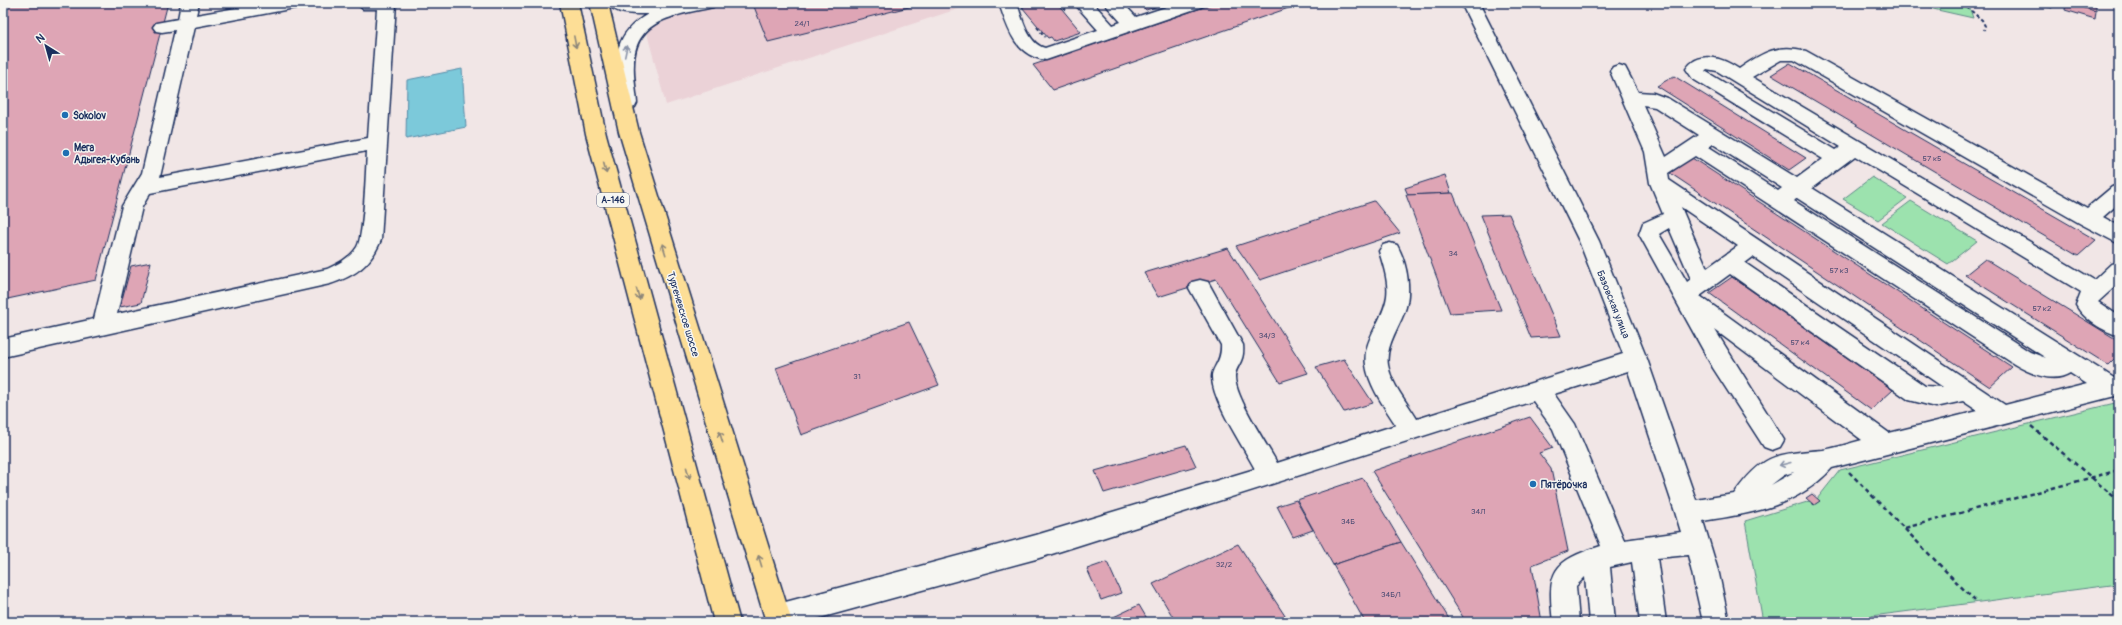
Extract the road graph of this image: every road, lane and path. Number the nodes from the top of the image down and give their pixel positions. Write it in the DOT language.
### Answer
graph roads {
  1 [pos="295,3"];
  2 [pos="365,3"];
  3 [pos="386,3"];
  4 [pos="569,3"];
  5 [pos="599,3"];
  6 [pos="616,3"];
  7 [pos="1008,3"];
  8 [pos="1083,3"];
  9 [pos="1113,3"];
  10 [pos="1195,3"];
  11 [pos="1470,3"];
  12 [pos="1962,3"];
  13 [pos="703,4"];
  14 [pos="189,12"];
  15 [pos="1133,24"];
  16 [pos="162,27"];
  17 [pos="1984,30"];
  18 [pos="1110,32"];
  19 [pos="1619,71"];
  20 [pos="1739,77"];
  21 [pos="1631,98"];
  22 [pos="629,132"];
  23 [pos="1713,135"];
  24 [pos="376,142"];
  25 [pos="1855,146"];
  26 [pos="1695,147"];
  27 [pos="1837,159"];
  28 [pos="1659,177"];
  29 [pos="144,187"];
  30 [pos="1797,188"];
  31 [pos="2119,192"];
  32 [pos="1779,201"];
  33 [pos="1675,217"];
  34 [pos="2088,219"];
  35 [pos="2119,236"];
  36 [pos="1753,246"];
  37 [pos="1390,251"];
  38 [pos="1730,263"];
  39 [pos="2119,270"];
  40 [pos="1703,282"];
  41 [pos="1200,288"];
  42 [pos="2096,291"];
  43 [pos="1684,296"];
  44 [pos="103,326"];
  45 [pos="2119,327"];
  46 [pos="3,348"];
  47 [pos="1636,359"];
  48 [pos="2068,361"];
  49 [pos="2115,387"];
  50 [pos="1538,390"];
  51 [pos="1966,391"];
  52 [pos="2009,415"];
  53 [pos="1411,430"];
  54 [pos="1772,440"];
  55 [pos="1887,444"];
  56 [pos="1829,459"];
  57 [pos="2119,470"];
  58 [pos="1271,475"];
  59 [pos="2091,477"];
  60 [pos="2119,501"];
  61 [pos="1688,512"];
  62 [pos="1905,528"];
  63 [pos="1697,542"];
  64 [pos="1643,548"];
  65 [pos="1607,556"];
  66 [pos="1975,601"];
  67 [pos="778,620"];
  68 [pos="727,622"];
  69 [pos="1566,622"];
  70 [pos="1602,622"];
  71 [pos="1653,622"];
  72 [pos="1716,622"];
  1 -- 14 [label="street"];
  2 -- 3 [label="street"];
  3 -- 24 [label="street"];
  4 -- 68 [label="highway, А-146, one-way"];
  5 -- 22 [label="highway, Тургеневское шоссе"];
  6 -- 13 [label="street"];
  7 -- 18 [label="street"];
  8 -- 18 [label="street"];
  9 -- 15 [label="street"];
  10 -- 15 [label="street"];
  11 -- 47 [label="street, Базовская улица"];
  12 -- 17 [label="path"];
  22 -- 13 [label="street, one-way"];
  14 -- 16 [label="street"];
  14 -- 29 [label="street"];
  15 -- 18 [label="street"];
  19 -- 21 [label="street"];
  20 -- 25 [label="street"];
  20 -- 27 [label="street"];
  20 -- 34 [label="street"];
  21 -- 23 [label="street"];
  21 -- 28 [label="street"];
  67 -- 22 [label="highway, Тургеневское шоссе, one-way"];
  23 -- 26 [label="street"];
  23 -- 30 [label="street"];
  24 -- 29 [label="street"];
  24 -- 44 [label="street"];
  25 -- 27 [label="street"];
  25 -- 42 [label="street"];
  26 -- 28 [label="street"];
  26 -- 32 [label="street"];
  27 -- 30 [label="street"];
  28 -- 33 [label="street"];
  28 -- 36 [label="street"];
  29 -- 44 [label="street"];
  30 -- 32 [label="street"];
  30 -- 48 [label="street"];
  31 -- 34 [label="street"];
  32 -- 48 [label="street"];
  33 -- 40 [label="street"];
  33 -- 43 [label="street"];
  34 -- 35 [label="street"];
  36 -- 38 [label="street"];
  36 -- 51 [label="street"];
  37 -- 53 [label="street"];
  38 -- 40 [label="street"];
  38 -- 51 [label="street"];
  39 -- 42 [label="street"];
  40 -- 43 [label="street"];
  41 -- 58 [label="street"];
  42 -- 45 [label="street"];
  43 -- 54 [label="street"];
  43 -- 55 [label="street"];
  44 -- 46 [label="street"];
  47 -- 50 [label="street"];
  47 -- 61 [label="street, Базовская улица"];
  48 -- 49 [label="street"];
  49 -- 52 [label="street"];
  50 -- 53 [label="street"];
  50 -- 65 [label="street"];
  51 -- 52 [label="street"];
  52 -- 55 [label="street"];
  52 -- 59 [label="path"];
  53 -- 58 [label="street"];
  55 -- 56 [label="street"];
  56 -- 61 [label="street"];
  56 -- 62 [label="path"];
  57 -- 59 [label="path"];
  58 -- 67 [label="street"];
  59 -- 60 [label="path"];
  59 -- 62 [label="path"];
  61 -- 63 [label="street, Базовская улица"];
  62 -- 66 [label="path"];
  63 -- 64 [label="street"];
  63 -- 72 [label="street, Базовская улица"];
  64 -- 65 [label="street"];
  64 -- 71 [label="street"];
  65 -- 69 [label="street"];
  65 -- 70 [label="street"];
}
